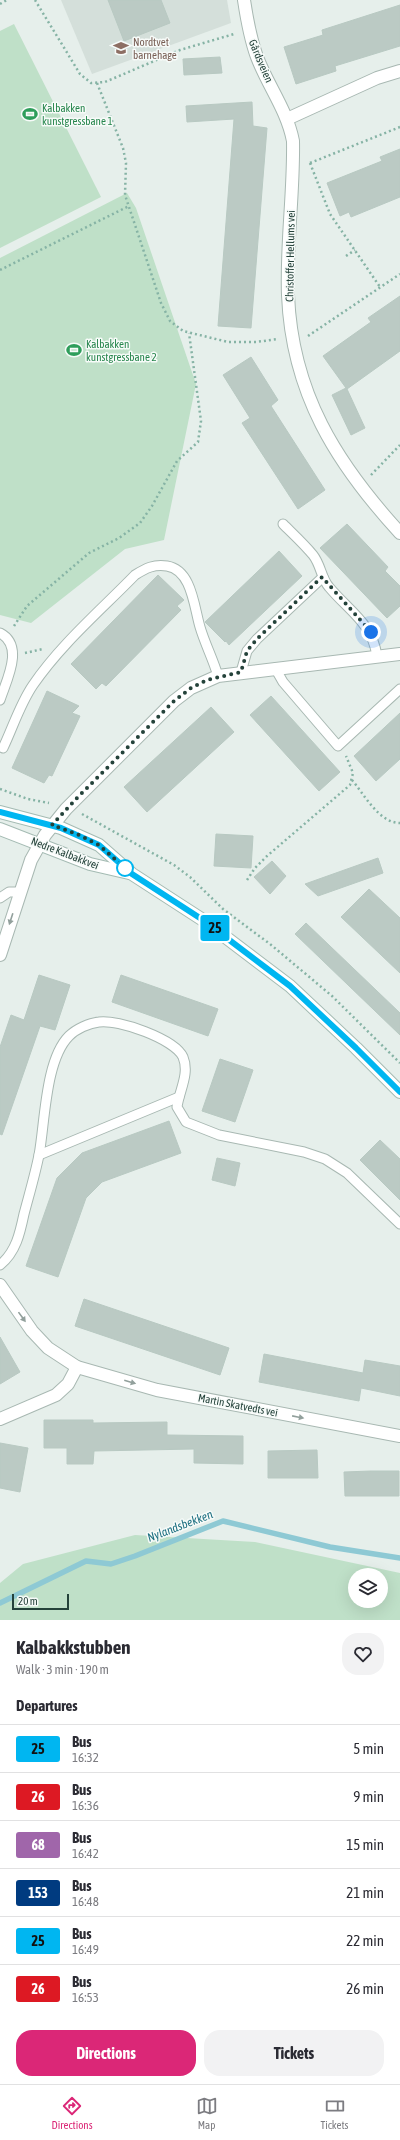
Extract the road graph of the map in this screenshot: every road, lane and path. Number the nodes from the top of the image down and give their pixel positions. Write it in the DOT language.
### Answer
graph roads {
  1 [pos="7,0"];
  2 [pos="35,0"];
  3 [pos="244,0"];
  4 [pos="0,4"];
  5 [pos="248,30"];
  6 [pos="400,71"];
  7 [pos="97,83"];
  8 [pos="287,119"];
  9 [pos="400,127"];
  10 [pos="310,164"];
  11 [pos="293,170"];
  12 [pos="128,206"];
  13 [pos="355,250"];
  14 [pos="346,256"];
  15 [pos="0,270"];
  16 [pos="400,274"];
  17 [pos="380,287"];
  18 [pos="189,333"];
  19 [pos="293,340"];
  20 [pos="400,445"];
  21 [pos="360,487"];
  22 [pos="283,524"];
  23 [pos="400,533"];
  24 [pos="322,577"];
  25 [pos="0,633"];
  26 [pos="8,640"];
  27 [pos="60,651"];
  28 [pos="400,654"];
  29 [pos="377,656"];
  30 [pos="13,658"];
  31 [pos="275,668"];
  32 [pos="241,672"];
  33 [pos="218,676"];
  34 [pos="400,689"];
  35 [pos="0,700"];
  36 [pos="338,746"];
  37 [pos="3,748"];
  38 [pos="352,780"];
  39 [pos="0,790"];
  40 [pos="49,803"];
  41 [pos="0,812"];
  42 [pos="82,814"];
  43 [pos="400,823"];
  44 [pos="52,825"];
  45 [pos="0,829"];
  46 [pos="40,843"];
  47 [pos="147,850"];
  48 [pos="144,854"];
  49 [pos="132,874"];
  50 [pos="247,880"];
  51 [pos="20,892"];
  52 [pos="0,898"];
  53 [pos="0,955"];
  54 [pos="400,1063"];
  55 [pos="400,1092"];
  56 [pos="179,1097"];
  57 [pos="39,1155"];
  58 [pos="400,1224"];
  59 [pos="0,1265"];
  60 [pos="0,1286"];
  61 [pos="77,1368"];
  62 [pos="0,1419"];
  63 [pos="400,1436"];
  1 -- 4 [label="path"];
  2 -- 7 [label="path"];
  3 -- 5 [label="street, Gårdsveien"];
  5 -- 7 [label="path"];
  5 -- 8 [label="street, Gårdsveien"];
  6 -- 8 [label="street"];
  7 -- 12 [label="path"];
  8 -- 11 [label="street, Christoffer Hellums vei"];
  9 -- 10 [label="path"];
  10 -- 11 [label="path"];
  10 -- 13 [label="path"];
  11 -- 19 [label="street, Christoffer Hellums vei"];
  12 -- 15 [label="path"];
  12 -- 18 [label="path"];
  13 -- 14 [label="path"];
  13 -- 17 [label="path"];
  16 -- 17 [label="path"];
  17 -- 19 [label="path"];
  18 -- 19 [label="path"];
  18 -- 26 [label="path"];
  19 -- 21 [label="street, Christoffer Hellums vei"];
  20 -- 21 [label="path"];
  21 -- 23 [label="street, Christoffer Hellums vei"];
  22 -- 24 [label="lane"];
  24 -- 29 [label="lane"];
  24 -- 32 [label="lane"];
  25 -- 26 [label="lane"];
  26 -- 30 [label="lane"];
  27 -- 30 [label="path"];
  27 -- 33 [label="lane"];
  27 -- 37 [label="lane"];
  28 -- 29 [label="street"];
  29 -- 31 [label="street"];
  30 -- 35 [label="lane"];
  31 -- 32 [label="street"];
  31 -- 36 [label="lane"];
  32 -- 33 [label="street"];
  33 -- 44 [label="street"];
  34 -- 36 [label="lane"];
  36 -- 38 [label="path"];
  38 -- 43 [label="path"];
  38 -- 50 [label="path"];
  39 -- 40 [label="path"];
  41 -- 44 [label="street, Nedre Kalbakkvei"];
  42 -- 47 [label="path"];
  44 -- 46 [label="street"];
  44 -- 49 [label="street, Nedre Kalbakkvei"];
  45 -- 46 [label="street, Nedre Kalbakkvei"];
  46 -- 49 [label="street, Nedre Kalbakkvei"];
  46 -- 51 [label="street"];
  47 -- 48 [label="path"];
  47 -- 54 [label="path"];
  49 -- 55 [label="street, Nedre Kalbakkvei"];
  51 -- 52 [label="lane"];
  51 -- 53 [label="street, one-way"];
  56 -- 57 [label="lane"];
  56 -- 57 [label="lane"];
  56 -- 58 [label="lane"];
  57 -- 59 [label="lane"];
  60 -- 61 [label="street, Martin Skatvedts vei, one-way"];
  61 -- 62 [label="street"];
  61 -- 63 [label="street, Martin Skatvedts vei, one-way"];
}
